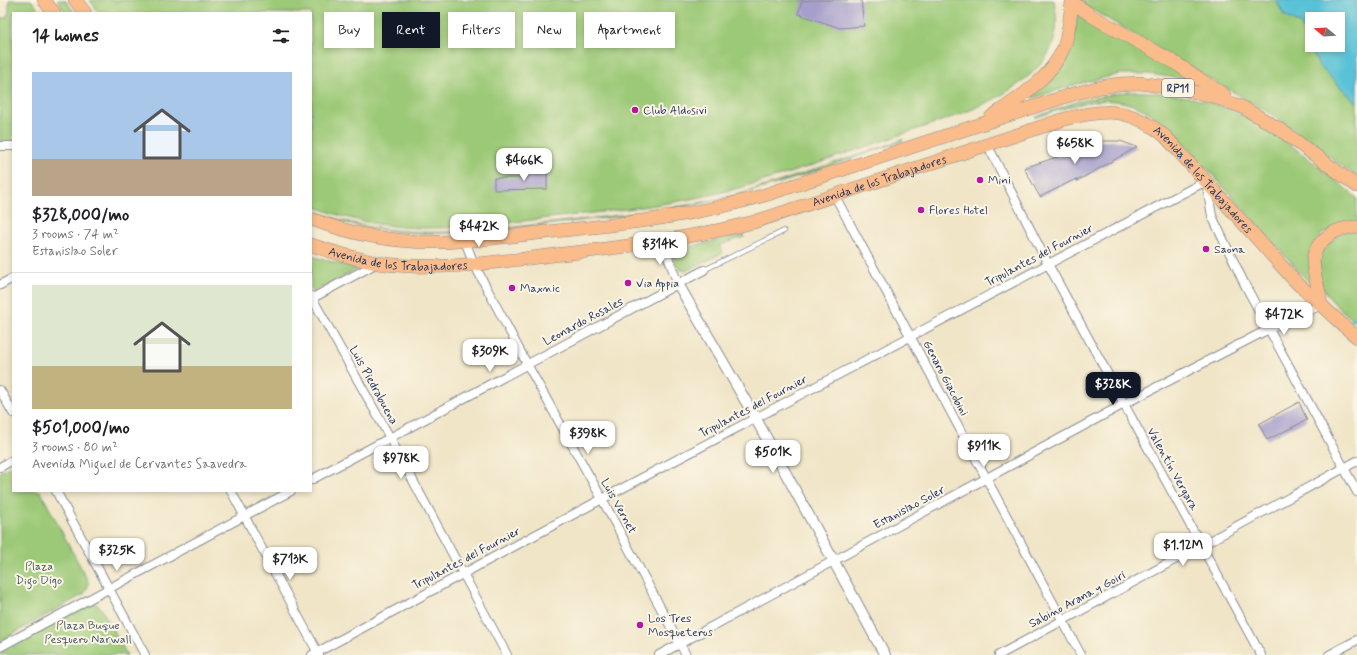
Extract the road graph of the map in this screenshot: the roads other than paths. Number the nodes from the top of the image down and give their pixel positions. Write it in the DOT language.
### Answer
graph roads {
  1 [pos="44,0"];
  2 [pos="76,0"];
  3 [pos="1072,1"];
  4 [pos="53,12"];
  5 [pos="84,12"];
  6 [pos="1242,107"];
  7 [pos="978,126"];
  8 [pos="0,146"];
  9 [pos="12,146"];
  10 [pos="988,146"];
  11 [pos="1206,181"];
  12 [pos="1357,186"];
  13 [pos="835,196"];
  14 [pos="312,219"];
  15 [pos="1357,227"];
  16 [pos="784,231"];
  17 [pos="465,241"];
  18 [pos="662,241"];
  19 [pos="312,245"];
  20 [pos="378,263"];
  21 [pos="474,264"];
  22 [pos="1048,264"];
  23 [pos="704,270"];
  24 [pos="12,279"];
  25 [pos="678,284"];
  26 [pos="0,285"];
  27 [pos="312,297"];
  28 [pos="312,300"];
  29 [pos="1321,305"];
  30 [pos="1269,329"];
  31 [pos="910,336"];
  32 [pos="1357,337"];
  33 [pos="527,364"];
  34 [pos="0,390"];
  35 [pos="1124,404"];
  36 [pos="12,411"];
  37 [pos="756,418"];
  38 [pos="390,438"];
  39 [pos="12,461"];
  40 [pos="1357,461"];
  41 [pos="0,467"];
  42 [pos="1344,468"];
  43 [pos="986,478"];
  44 [pos="312,479"];
  45 [pos="57,492"];
  46 [pos="232,492"];
  47 [pos="289,492"];
  48 [pos="1357,492"];
  49 [pos="602,499"];
  50 [pos="244,516"];
  51 [pos="1202,545"];
  52 [pos="834,561"];
  53 [pos="463,573"];
  54 [pos="109,588"];
  55 [pos="1063,620"];
  56 [pos="1357,640"];
  57 [pos="680,644"];
  58 [pos="0,647"];
  59 [pos="316,654"];
  60 [pos="145,655"];
  61 [pos="507,655"];
  62 [pos="658,655"];
  63 [pos="686,655"];
  64 [pos="885,655"];
  65 [pos="999,655"];
  66 [pos="1081,655"];
  67 [pos="1261,655"];
  68 [pos="1329,655"];
  1 -- 4 [label="main road"];
  2 -- 5 [label="main road"];
  3 -- 6 [label="main road"];
  3 -- 7 [label="main road"];
  6 -- 7 [label="main road, Avenida de los Trabajadores / RP11"];
  6 -- 12 [label="main road, Avenida de los Trabajadores / RP11"];
  7 -- 17 [label="main road, Avenida de los Trabajadores / RP11"];
  8 -- 9 [label="street"];
  10 -- 11 [label="main road, Avenida de los Trabajadores"];
  10 -- 13 [label="main road, Avenida de los Trabajadores"];
  10 -- 22 [label="street, Valentín Vergara"];
  11 -- 22 [label="street, Tripulantes del Fournier"];
  11 -- 29 [label="main road, Avenida de los Trabajadores"];
  11 -- 30 [label="street"];
  13 -- 18 [label="main road, Avenida de los Trabajadores"];
  13 -- 31 [label="street, Genaro Giacobini"];
  14 -- 17 [label="main road, Avenida de los Trabajadores / RP11"];
  15 -- 29 [label="main road"];
  16 -- 23 [label="lane, Leonardo Rosales"];
  17 -- 21 [label="street, Luis Vernet"];
  18 -- 21 [label="main road, Avenida de los Trabajadores"];
  18 -- 25 [label="street"];
  19 -- 20 [label="main road, Avenida de los Trabajadores"];
  20 -- 21 [label="main road, Avenida de los Trabajadores"];
  20 -- 27 [label="street"];
  21 -- 33 [label="street, Luis Vernet"];
  22 -- 31 [label="street, Tripulantes del Fournier"];
  22 -- 35 [label="street, Valentín Vergara"];
  23 -- 25 [label="street, Leonardo Rosales"];
  24 -- 26 [label="street"];
  25 -- 33 [label="street, Leonardo Rosales"];
  25 -- 37 [label="street"];
  28 -- 38 [label="street, Luis Piedrabuena"];
  29 -- 30 [label="street, Estanislao Soler"];
  29 -- 32 [label="main road, Avenida de los Trabajadores"];
  30 -- 35 [label="street, Estanislao Soler"];
  30 -- 42 [label="street"];
  31 -- 37 [label="street, Tripulantes del Fournier"];
  31 -- 43 [label="street, Genaro Giacobini"];
  33 -- 38 [label="street, Leonardo Rosales"];
  33 -- 49 [label="street, Luis Vernet"];
  34 -- 36 [label="street"];
  35 -- 43 [label="street, Estanislao Soler"];
  35 -- 51 [label="street, Valentín Vergara"];
  37 -- 49 [label="street, Tripulantes del Fournier"];
  37 -- 52 [label="street"];
  38 -- 44 [label="street, Leonardo Rosales"];
  38 -- 53 [label="street, Luis Piedrabuena"];
  39 -- 41 [label="street"];
  40 -- 42 [label="street, Sabino Arana y Goiri"];
  42 -- 48 [label="street"];
  42 -- 51 [label="street, Sabino Arana y Goiri"];
  43 -- 52 [label="street, Estanislao Soler"];
  43 -- 55 [label="street, Genaro Giacobini"];
  45 -- 54 [label="street"];
  46 -- 50 [label="street"];
  47 -- 50 [label="street"];
  49 -- 53 [label="street, Tripulantes del Fournier"];
  49 -- 57 [label="street, Luis Vernet"];
  50 -- 54 [label="street"];
  50 -- 59 [label="street"];
  51 -- 55 [label="street, Sabino Arana y Goiri"];
  51 -- 67 [label="street, Valentín Vergara"];
  52 -- 57 [label="street, Estanislao Soler"];
  52 -- 64 [label="street"];
  53 -- 59 [label="street, Tripulantes del Fournier"];
  53 -- 61 [label="street, Luis Piedrabuena"];
  54 -- 58 [label="street"];
  54 -- 60 [label="street"];
  55 -- 65 [label="street, Sabino Arana y Goiri"];
  55 -- 66 [label="street, Genaro Giacobini"];
  56 -- 68 [label="street"];
  57 -- 62 [label="street, Estanislao Soler"];
  57 -- 63 [label="street, Luis Vernet"];
}
